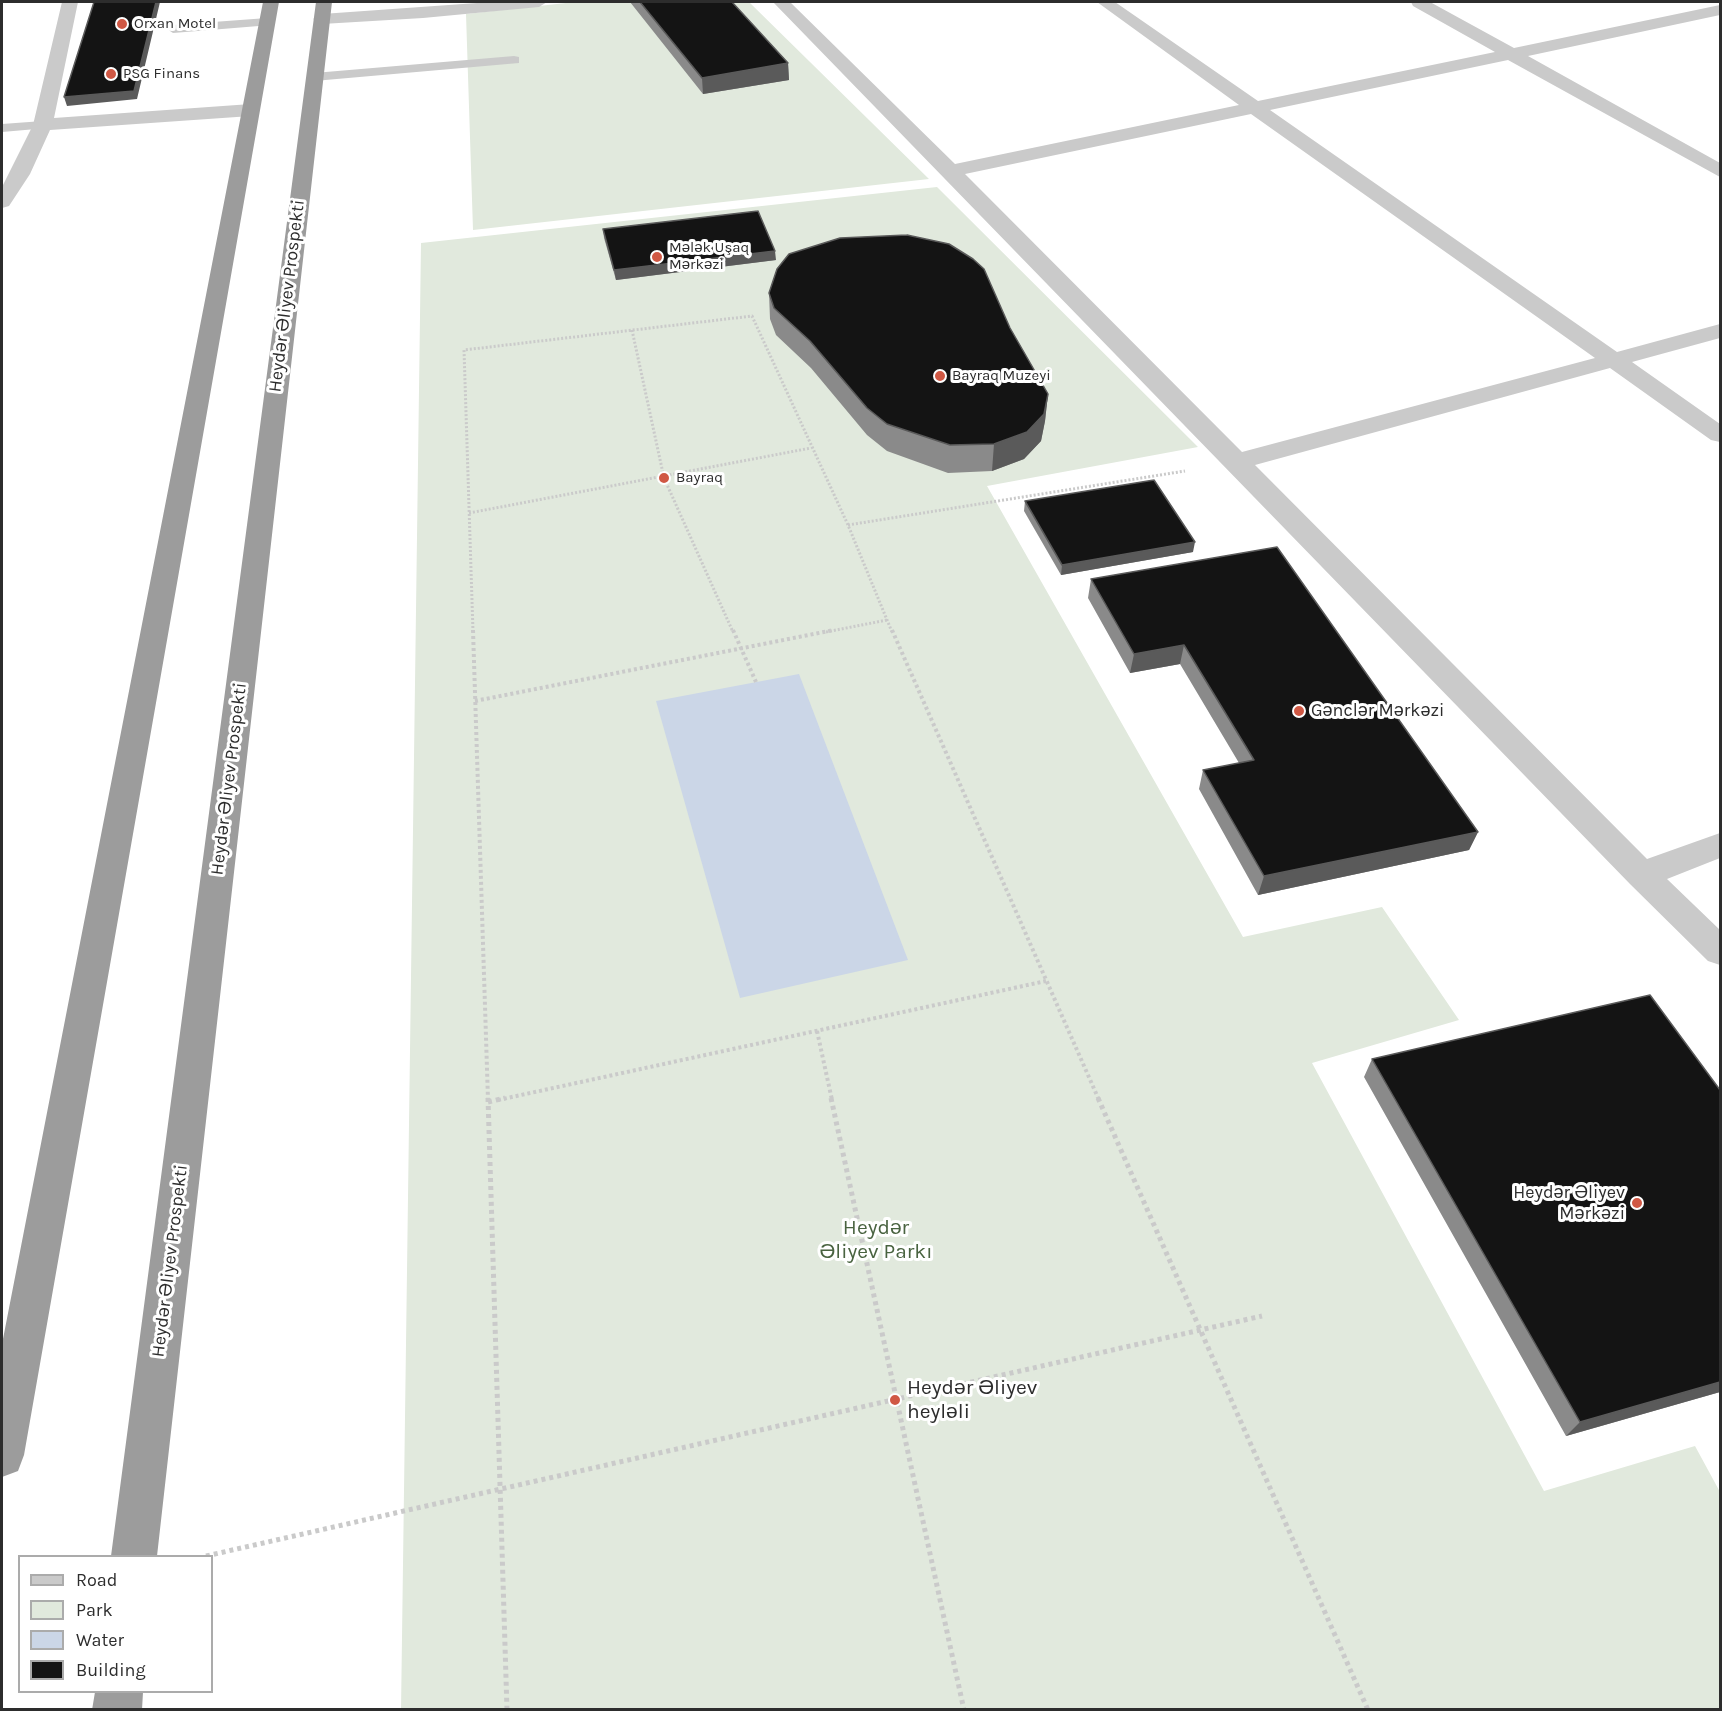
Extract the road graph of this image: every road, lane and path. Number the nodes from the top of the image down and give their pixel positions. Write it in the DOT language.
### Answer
graph roads {
  1 [pos="70,2"];
  2 [pos="538,2"];
  3 [pos="781,2"];
  4 [pos="1105,2"];
  5 [pos="1419,2"];
  6 [pos="323,10"];
  7 [pos="1720,10"];
  8 [pos="269,12"];
  9 [pos="173,29"];
  10 [pos="1512,52"];
  11 [pos="514,60"];
  12 [pos="314,77"];
  13 [pos="1254,106"];
  14 [pos="251,110"];
  15 [pos="43,125"];
  16 [pos="2,128"];
  17 [pos="950,171"];
  18 [pos="1720,171"];
  19 [pos="2,202"];
  20 [pos="632,330"];
  21 [pos="1720,331"];
  22 [pos="1614,361"];
  23 [pos="1720,435"];
  24 [pos="811,448"];
  25 [pos="1236,462"];
  26 [pos="664,478"];
  27 [pos="469,513"];
  28 [pos="848,525"];
  29 [pos="886,620"];
  30 [pos="741,649"];
  31 [pos="756,682"];
  32 [pos="475,701"];
  33 [pos="1720,845"];
  34 [pos="1642,875"];
  35 [pos="1720,951"];
  36 [pos="1046,981"];
  37 [pos="818,1031"];
  38 [pos="488,1102"];
  39 [pos="1262,1316"];
  40 [pos="1201,1330"];
  41 [pos="8,1386"];
  42 [pos="895,1400"];
  43 [pos="2,1455"];
  44 [pos="500,1490"];
  45 [pos="135,1555"];
  46 [pos="213,1555"];
  47 [pos="119,1693"];
  48 [pos="117,1710"];
  49 [pos="507,1710"];
  50 [pos="964,1710"];
  51 [pos="1368,1710"];
  1 -- 15 [label="street"];
  2 -- 6 [label="street"];
  3 -- 17 [label="street"];
  4 -- 13 [label="street"];
  5 -- 10 [label="street"];
  6 -- 12 [label="highway, Heydər Əliyev Prospekti"];
  7 -- 10 [label="street"];
  8 -- 9 [label="lane"];
  8 -- 14 [label="highway"];
  10 -- 13 [label="street"];
  10 -- 18 [label="street"];
  11 -- 12 [label="lane"];
  12 -- 45 [label="highway, Heydər Əliyev Prospekti"];
  13 -- 17 [label="street"];
  13 -- 22 [label="street"];
  14 -- 15 [label="street"];
  14 -- 41 [label="highway"];
  15 -- 16 [label="lane"];
  15 -- 19 [label="street"];
  17 -- 25 [label="street"];
  20 -- 24 [label="path"];
  20 -- 26 [label="path"];
  20 -- 27 [label="path"];
  21 -- 22 [label="street"];
  22 -- 23 [label="street"];
  22 -- 25 [label="street"];
  24 -- 26 [label="path"];
  24 -- 28 [label="path"];
  25 -- 28 [label="path"];
  25 -- 34 [label="street"];
  26 -- 27 [label="path"];
  26 -- 30 [label="path"];
  27 -- 32 [label="path"];
  28 -- 29 [label="path"];
  29 -- 30 [label="path"];
  29 -- 36 [label="path"];
  30 -- 31 [label="path"];
  30 -- 32 [label="path"];
  32 -- 38 [label="path"];
  33 -- 34 [label="street"];
  34 -- 35 [label="street"];
  36 -- 37 [label="path"];
  36 -- 40 [label="path"];
  37 -- 38 [label="path"];
  37 -- 42 [label="path"];
  38 -- 44 [label="path"];
  39 -- 40 [label="path"];
  40 -- 42 [label="path"];
  40 -- 51 [label="path"];
  41 -- 43 [label="highway"];
  42 -- 44 [label="path"];
  42 -- 50 [label="path"];
  44 -- 46 [label="path"];
  44 -- 49 [label="path"];
  47 -- 48 [label="highway"];
}
